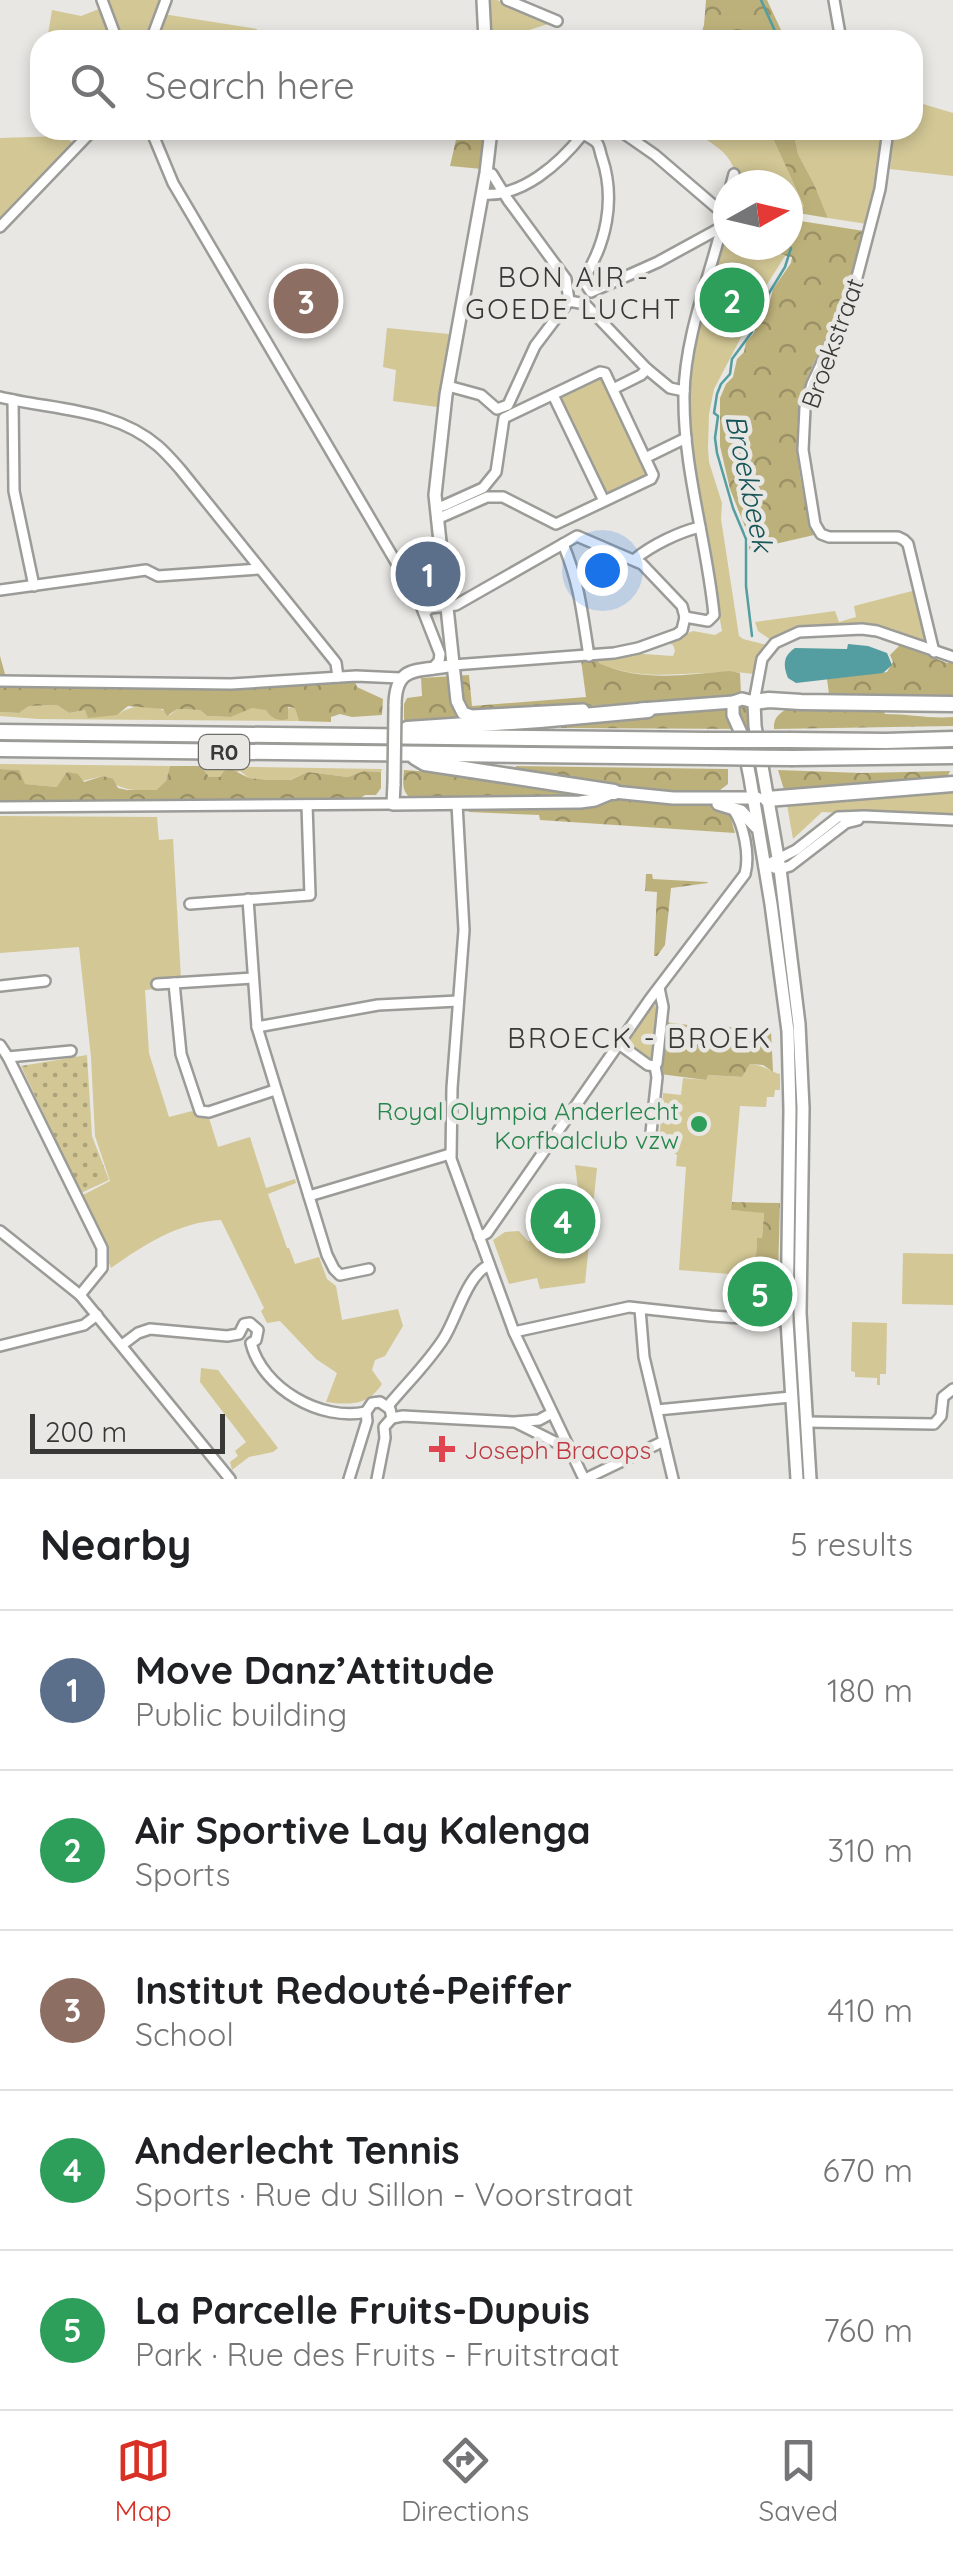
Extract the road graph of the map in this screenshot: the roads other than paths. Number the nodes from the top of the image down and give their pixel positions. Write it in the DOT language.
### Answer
graph roads {
  1 [pos="102,0"];
  2 [pos="166,0"];
  3 [pos="483,0"];
  4 [pos="507,0"];
  5 [pos="834,0"];
  6 [pos="535,5"];
  7 [pos="557,21"];
  8 [pos="113,30"];
  9 [pos="155,30"];
  10 [pos="484,30"];
  11 [pos="839,30"];
  12 [pos="83,140"];
  13 [pos="155,140"];
  14 [pos="489,140"];
  15 [pos="578,140"];
  16 [pos="592,140"];
  17 [pos="633,140"];
  18 [pos="887,140"];
  19 [pos="486,173"];
  20 [pos="504,193"];
  21 [pos="482,194"];
  22 [pos="713,204"];
  23 [pos="0,227"];
  24 [pos="713,232"];
  25 [pos="713,259"];
  26 [pos="568,302"];
  27 [pos="647,369"];
  28 [pos="448,386"];
  29 [pos="612,389"];
  30 [pos="684,391"];
  31 [pos="553,395"];
  32 [pos="0,396"];
  33 [pos="13,400"];
  34 [pos="686,438"];
  35 [pos="645,458"];
  36 [pos="604,500"];
  37 [pos="436,512"];
  38 [pos="700,527"];
  39 [pos="563,544"];
  40 [pos="635,559"];
  41 [pos="259,569"];
  42 [pos="34,586"];
  43 [pos="0,590"];
  44 [pos="446,606"];
  45 [pos="424,613"];
  46 [pos="685,617"];
  47 [pos="936,653"];
  48 [pos="589,656"];
  49 [pos="953,657"];
  50 [pos="453,665"];
  51 [pos="430,670"];
  52 [pos="338,678"];
  53 [pos="400,678"];
  54 [pos="0,681"];
  55 [pos="733,702"];
  56 [pos="754,702"];
  57 [pos="953,704"];
  58 [pos="648,710"];
  59 [pos="0,732"];
  60 [pos="347,736"];
  61 [pos="953,739"];
  62 [pos="0,750"];
  63 [pos="410,754"];
  64 [pos="953,756"];
  65 [pos="933,757"];
  66 [pos="953,764"];
  67 [pos="953,784"];
  68 [pos="614,792"];
  69 [pos="760,798"];
  70 [pos="700,799"];
  71 [pos="394,804"];
  72 [pos="457,804"];
  73 [pos="307,805"];
  74 [pos="732,807"];
  75 [pos="0,808"];
  76 [pos="953,820"];
  77 [pos="758,829"];
  78 [pos="779,863"];
  79 [pos="764,866"];
  80 [pos="248,899"];
  81 [pos="190,904"];
  82 [pos="253,978"];
  83 [pos="45,981"];
  84 [pos="174,983"];
  85 [pos="157,984"];
  86 [pos="0,986"];
  87 [pos="659,988"];
  88 [pos="458,1001"];
  89 [pos="257,1028"];
  90 [pos="618,1044"];
  91 [pos="71,1051"];
  92 [pos="3,1052"];
  93 [pos="654,1066"];
  94 [pos="275,1090"];
  95 [pos="658,1145"];
  96 [pos="450,1154"];
  97 [pos="789,1170"];
  98 [pos="802,1176"];
  99 [pos="308,1196"];
  100 [pos="0,1231"];
  101 [pos="479,1237"];
  102 [pos="489,1264"];
  103 [pos="369,1268"];
  104 [pos="80,1295"];
  105 [pos="640,1308"];
  106 [pos="97,1315"];
  107 [pos="787,1321"];
  108 [pos="514,1332"];
  109 [pos="239,1334"];
  110 [pos="252,1342"];
  111 [pos="122,1345"];
  112 [pos="0,1346"];
  113 [pos="953,1389"];
  114 [pos="798,1399"];
  115 [pos="388,1406"];
  116 [pos="658,1410"];
  117 [pos="552,1413"];
  118 [pos="366,1416"];
  119 [pos="392,1418"];
  120 [pos="514,1422"];
  121 [pos="806,1422"];
  122 [pos="384,1428"];
  123 [pos="664,1441"];
  124 [pos="566,1442"];
  125 [pos="797,1478"];
  126 [pos="230,1479"];
  127 [pos="349,1479"];
  128 [pos="377,1479"];
  129 [pos="584,1479"];
  130 [pos="673,1479"];
  131 [pos="786,1479"];
  132 [pos="810,1479"];
  1 -- 8 [label="street"];
  2 -- 9 [label="street"];
  3 -- 10 [label="main road"];
  4 -- 6 [label="street"];
  5 -- 11 [label="street"];
  6 -- 7 [label="street"];
  12 -- 23 [label="street"];
  13 -- 45 [label="street"];
  14 -- 19 [label="main road"];
  15 -- 20 [label="street"];
  16 -- 24 [label="street"];
  17 -- 22 [label="street"];
  18 -- 47 [label="street, Broekstraat"];
  19 -- 20 [label="street"];
  19 -- 21 [label="main road"];
  20 -- 21 [label="street"];
  20 -- 26 [label="street"];
  21 -- 28 [label="main road"];
  25 -- 30 [label="street"];
  26 -- 27 [label="street"];
  26 -- 28 [label="street"];
  27 -- 29 [label="street"];
  27 -- 30 [label="street"];
  28 -- 37 [label="main road"];
  29 -- 31 [label="street"];
  29 -- 35 [label="street"];
  30 -- 34 [label="street"];
  31 -- 36 [label="street"];
  31 -- 37 [label="street"];
  32 -- 33 [label="street"];
  33 -- 41 [label="street"];
  33 -- 42 [label="street"];
  34 -- 35 [label="street"];
  34 -- 38 [label="street"];
  35 -- 36 [label="street"];
  36 -- 37 [label="street"];
  37 -- 44 [label="main road"];
  38 -- 40 [label="street"];
  38 -- 46 [label="street"];
  39 -- 40 [label="street"];
  39 -- 44 [label="street"];
  39 -- 48 [label="street"];
  40 -- 46 [label="street"];
  41 -- 42 [label="street"];
  41 -- 52 [label="street"];
  42 -- 43 [label="street"];
  44 -- 45 [label="street"];
  44 -- 50 [label="main road"];
  45 -- 51 [label="street"];
  46 -- 48 [label="street"];
  47 -- 49 [label="street"];
  47 -- 56 [label="street"];
  48 -- 50 [label="street"];
  50 -- 51 [label="main road"];
  50 -- 58 [label="main road"];
  51 -- 53 [label="main road"];
  52 -- 53 [label="street"];
  52 -- 54 [label="street"];
  53 -- 71 [label="main road, bridge"];
  55 -- 56 [label="main road"];
  55 -- 58 [label="main road"];
  55 -- 69 [label="main road"];
  56 -- 57 [label="highway"];
  56 -- 69 [label="main road"];
  58 -- 60 [label="highway"];
  59 -- 60 [label="highway, R0"];
  60 -- 61 [label="highway, R0, bridge"];
  62 -- 63 [label="highway, R0"];
  63 -- 65 [label="highway, R0, bridge"];
  63 -- 68 [label="highway"];
  64 -- 65 [label="highway, R0"];
  65 -- 66 [label="highway"];
  67 -- 69 [label="highway"];
  68 -- 70 [label="main road"];
  68 -- 72 [label="main road"];
  69 -- 70 [label="main road"];
  69 -- 77 [label="main road"];
  69 -- 78 [label="main road"];
  70 -- 74 [label="main road"];
  71 -- 72 [label="main road"];
  71 -- 73 [label="street"];
  72 -- 88 [label="street"];
  73 -- 75 [label="street"];
  73 -- 80 [label="street"];
  74 -- 77 [label="main road"];
  74 -- 87 [label="street"];
  76 -- 78 [label="street"];
  77 -- 79 [label="main road"];
  78 -- 79 [label="street"];
  78 -- 98 [label="main road"];
  79 -- 97 [label="main road"];
  80 -- 81 [label="street"];
  80 -- 82 [label="street"];
  82 -- 84 [label="street"];
  82 -- 89 [label="street"];
  83 -- 86 [label="street"];
  84 -- 85 [label="street"];
  84 -- 94 [label="street"];
  87 -- 90 [label="street"];
  87 -- 93 [label="street"];
  88 -- 89 [label="street"];
  88 -- 96 [label="street"];
  89 -- 94 [label="street"];
  90 -- 93 [label="street"];
  90 -- 101 [label="street"];
  91 -- 92 [label="street"];
  92 -- 104 [label="street"];
  93 -- 95 [label="street"];
  94 -- 99 [label="street"];
  96 -- 99 [label="street"];
  96 -- 101 [label="street"];
  97 -- 98 [label="street"];
  97 -- 107 [label="main road"];
  98 -- 114 [label="main road"];
  99 -- 103 [label="street"];
  100 -- 104 [label="street"];
  101 -- 102 [label="street"];
  102 -- 108 [label="street"];
  102 -- 115 [label="street"];
  104 -- 106 [label="street"];
  105 -- 107 [label="street"];
  105 -- 108 [label="street"];
  105 -- 116 [label="street"];
  106 -- 111 [label="street"];
  106 -- 112 [label="street"];
  107 -- 114 [label="main road"];
  108 -- 117 [label="street"];
  109 -- 110 [label="street"];
  109 -- 110 [label="street"];
  109 -- 111 [label="street"];
  110 -- 118 [label="street"];
  111 -- 126 [label="street"];
  113 -- 121 [label="street"];
  114 -- 116 [label="street"];
  114 -- 121 [label="main road"];
  114 -- 125 [label="main road"];
  115 -- 118 [label="street"];
  115 -- 119 [label="street"];
  116 -- 123 [label="street"];
  117 -- 120 [label="street"];
  117 -- 124 [label="street"];
  118 -- 122 [label="street"];
  118 -- 127 [label="street"];
  119 -- 120 [label="street"];
  119 -- 122 [label="street"];
  120 -- 124 [label="street"];
  121 -- 132 [label="main road"];
  122 -- 128 [label="street"];
  123 -- 129 [label="street"];
  123 -- 130 [label="street"];
  124 -- 129 [label="street"];
  125 -- 131 [label="street"];
}
